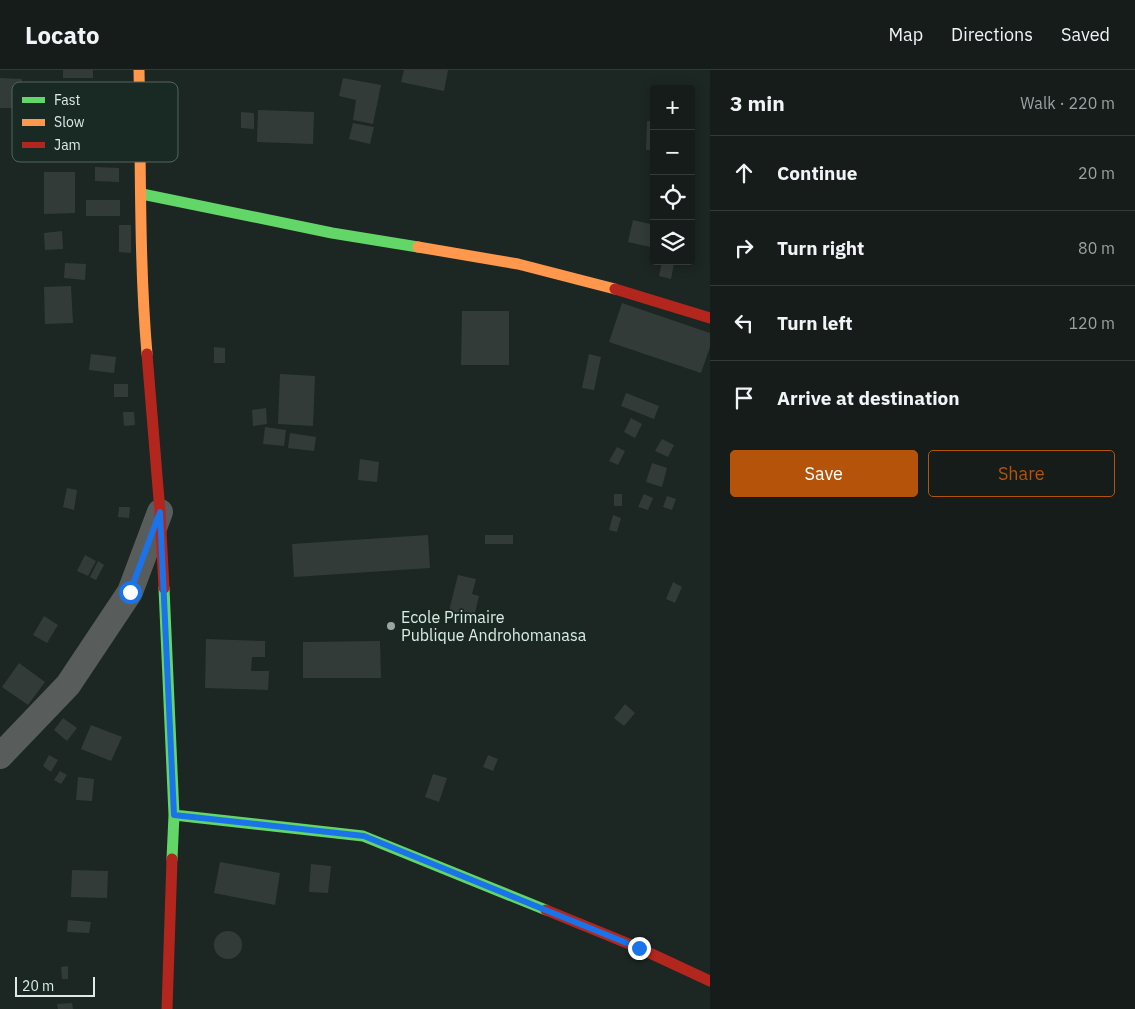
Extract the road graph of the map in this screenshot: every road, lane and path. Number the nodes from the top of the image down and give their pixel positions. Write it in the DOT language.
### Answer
graph roads {
  1 [pos="141,162"];
  2 [pos="142,194"];
  3 [pos="710,318"];
  4 [pos="160,512"];
  5 [pos="0,756"];
  6 [pos="174,815"];
  7 [pos="710,981"];
  8 [pos="167,1009"];
  1 -- 2 [label="street"];
  2 -- 3 [label="street"];
  2 -- 4 [label="street"];
  4 -- 5 [label="street"];
  4 -- 6 [label="street"];
  6 -- 7 [label="street"];
  6 -- 8 [label="street"];
}
